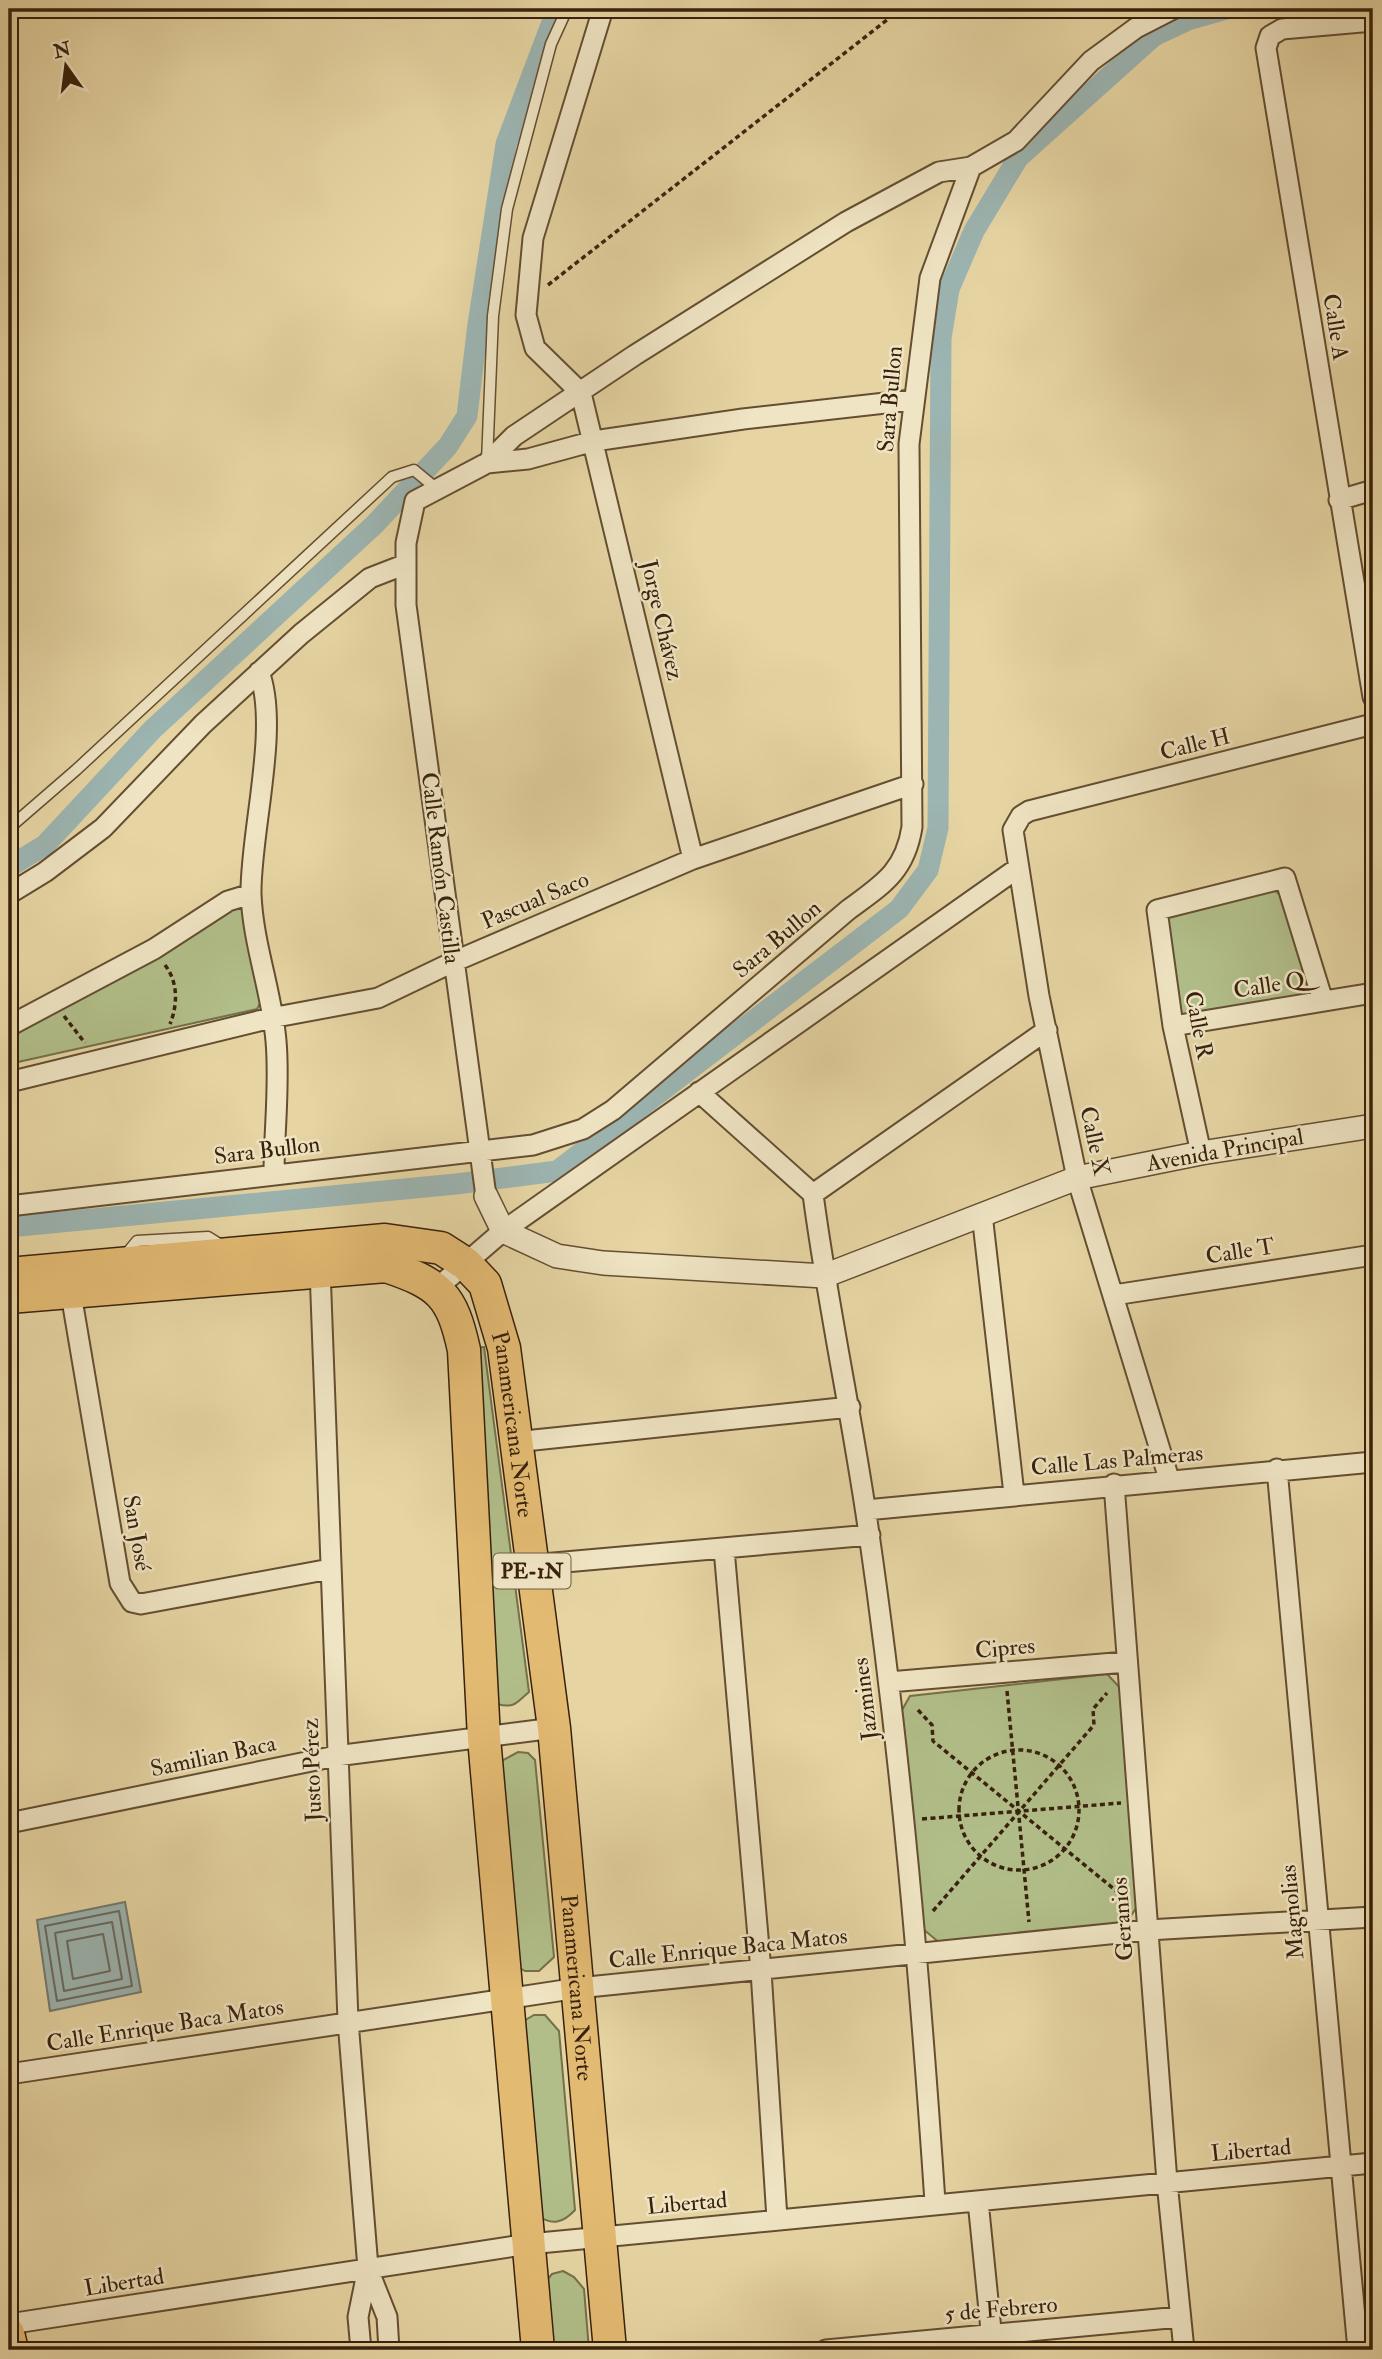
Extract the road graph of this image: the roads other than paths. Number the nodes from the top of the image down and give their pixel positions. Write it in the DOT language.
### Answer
graph roads {
  1 [pos="567,9"];
  2 [pos="603,9"];
  3 [pos="1173,9"];
  4 [pos="1373,21"];
  5 [pos="971,167"];
  6 [pos="581,393"];
  7 [pos="912,400"];
  8 [pos="594,441"];
  9 [pos="487,463"];
  10 [pos="431,484"];
  11 [pos="1373,490"];
  12 [pos="1339,500"];
  13 [pos="406,564"];
  14 [pos="259,672"];
  15 [pos="1373,697"];
  16 [pos="1373,724"];
  17 [pos="913,784"];
  18 [pos="1029,811"];
  19 [pos="9,828"];
  20 [pos="693,859"];
  21 [pos="1018,868"];
  22 [pos="9,894"];
  23 [pos="251,894"];
  24 [pos="453,962"];
  25 [pos="1373,993"];
  26 [pos="1323,1002"];
  27 [pos="271,1018"];
  28 [pos="9,1026"];
  29 [pos="1173,1026"];
  30 [pos="1047,1030"];
  31 [pos="9,1082"];
  32 [pos="699,1093"];
  33 [pos="1373,1126"];
  34 [pos="1201,1153"];
  35 [pos="480,1156"];
  36 [pos="274,1174"];
  37 [pos="1077,1178"];
  38 [pos="813,1194"];
  39 [pos="486,1196"];
  40 [pos="9,1205"];
  41 [pos="982,1214"];
  42 [pos="503,1231"];
  43 [pos="1373,1255"];
  44 [pos="466,1264"];
  45 [pos="320,1269"];
  46 [pos="9,1274"];
  47 [pos="824,1276"];
  48 [pos="68,1281"];
  49 [pos="436,1288"];
  50 [pos="1114,1295"];
  51 [pos="9,1297"];
  52 [pos="850,1407"];
  53 [pos="515,1442"];
  54 [pos="1373,1462"];
  55 [pos="1277,1469"];
  56 [pos="1168,1479"];
  57 [pos="1114,1484"];
  58 [pos="1014,1494"];
  59 [pos="866,1510"];
  60 [pos="870,1535"];
  61 [pos="724,1549"];
  62 [pos="531,1565"];
  63 [pos="330,1569"];
  64 [pos="1126,1662"];
  65 [pos="889,1682"];
  66 [pos="554,1728"];
  67 [pos="484,1738"];
  68 [pos="336,1756"];
  69 [pos="9,1823"];
  70 [pos="1373,1917"];
  71 [pos="1318,1922"];
  72 [pos="1148,1930"];
  73 [pos="918,1954"];
  74 [pos="761,1971"];
  75 [pos="578,1988"];
  76 [pos="509,1996"];
  77 [pos="348,2021"];
  78 [pos="9,2074"];
  79 [pos="1373,2163"];
  80 [pos="1341,2166"];
  81 [pos="1167,2182"];
  82 [pos="978,2201"];
  83 [pos="934,2202"];
  84 [pos="778,2220"];
  85 [pos="600,2236"];
  86 [pos="529,2244"];
  87 [pos="368,2268"];
  88 [pos="1180,2317"];
  89 [pos="9,2324"];
  90 [pos="1365,2327"];
  91 [pos="9,2333"];
  92 [pos="992,2343"];
  93 [pos="13,2350"];
  94 [pos="361,2350"];
  95 [pos="389,2350"];
  96 [pos="538,2350"];
  97 [pos="610,2350"];
  98 [pos="826,2350"];
  99 [pos="1184,2350"];
  100 [pos="1358,2350"];
  1 -- 9 [label="lane"];
  2 -- 6 [label="street"];
  3 -- 5 [label="street"];
  4 -- 12 [label="street, Calle A"];
  5 -- 6 [label="street"];
  5 -- 7 [label="street, Sara Bullon"];
  6 -- 8 [label="street, Jorge Chávez"];
  6 -- 9 [label="street"];
  7 -- 8 [label="street"];
  7 -- 17 [label="street, Sara Bullon"];
  8 -- 9 [label="street"];
  8 -- 20 [label="street, Jorge Chávez"];
  9 -- 10 [label="street"];
  10 -- 13 [label="street, Calle Ramón Castilla"];
  10 -- 19 [label="lane"];
  11 -- 12 [label="street"];
  12 -- 15 [label="street, Calle A"];
  13 -- 14 [label="street"];
  13 -- 24 [label="street, Calle Ramón Castilla"];
  14 -- 22 [label="street"];
  14 -- 23 [label="street"];
  16 -- 18 [label="street, Calle H"];
  17 -- 20 [label="street, Pascual Saco"];
  17 -- 35 [label="street, Sara Bullon"];
  18 -- 21 [label="street, Calle X"];
  20 -- 24 [label="street, Pascual Saco"];
  21 -- 30 [label="street, Calle X"];
  21 -- 32 [label="street"];
  23 -- 27 [label="street"];
  23 -- 28 [label="street"];
  24 -- 27 [label="street, Pascual Saco"];
  24 -- 35 [label="street, Calle Ramón Castilla"];
  25 -- 26 [label="street, Calle Q"];
  26 -- 29 [label="street, Calle Q"];
  26 -- 29 [label="street, Calle R"];
  27 -- 31 [label="street, Pascual Saco"];
  27 -- 36 [label="street"];
  29 -- 34 [label="street, Calle R"];
  30 -- 37 [label="street, Calle X"];
  30 -- 38 [label="street"];
  32 -- 38 [label="street"];
  32 -- 42 [label="street"];
  33 -- 34 [label="street, Avenida Principal"];
  34 -- 37 [label="street, Avenida Principal"];
  35 -- 36 [label="street, Sara Bullon"];
  35 -- 39 [label="street, Calle Ramón Castilla"];
  36 -- 40 [label="street, Sara Bullon"];
  37 -- 41 [label="street, Avenida Principal"];
  37 -- 50 [label="street, Calle X"];
  38 -- 47 [label="street, Jazmines"];
  39 -- 42 [label="street, Calle Ramón Castilla"];
  41 -- 47 [label="street, Avenida Principal"];
  41 -- 58 [label="street"];
  42 -- 44 [label="street"];
  42 -- 47 [label="street"];
  43 -- 50 [label="street, Calle T"];
  44 -- 48 [label="highway, Panamericana Norte / PE-1N"];
  44 -- 49 [label="street"];
  44 -- 53 [label="highway, Panamericana Norte / PE-1N"];
  45 -- 48 [label="highway, Panamericana Norte / PE-1N"];
  45 -- 49 [label="highway, Panamericana Norte / PE-1N"];
  45 -- 63 [label="street, Justo Pérez"];
  46 -- 48 [label="highway, Panamericana Norte / PE-1N"];
  47 -- 52 [label="street, Jazmines"];
  48 -- 51 [label="highway, Panamericana Norte / PE-1N"];
  48 -- 63 [label="street, San José"];
  49 -- 67 [label="highway, Panamericana Norte / PE-1N"];
  50 -- 56 [label="street, Calle X"];
  52 -- 53 [label="street"];
  52 -- 59 [label="street, Jazmines"];
  53 -- 62 [label="highway, Panamericana Norte / PE-1N"];
  54 -- 55 [label="street, Calle Las Palmeras"];
  55 -- 56 [label="street, Calle Las Palmeras"];
  55 -- 71 [label="street, Magnolias"];
  56 -- 57 [label="street, Calle Las Palmeras"];
  57 -- 58 [label="street, Calle Las Palmeras"];
  57 -- 64 [label="street, Geranios"];
  58 -- 59 [label="street, Calle Las Palmeras"];
  59 -- 60 [label="street, Jazmines"];
  60 -- 61 [label="street"];
  60 -- 65 [label="street, Jazmines"];
  61 -- 62 [label="street"];
  61 -- 74 [label="street"];
  62 -- 66 [label="highway, Panamericana Norte / PE-1N"];
  63 -- 68 [label="street, Justo Pérez"];
  64 -- 65 [label="street, Cipres"];
  64 -- 72 [label="street, Geranios"];
  65 -- 73 [label="street, Jazmines"];
  66 -- 67 [label="street, Samilian Baca"];
  66 -- 75 [label="highway, Panamericana Norte / PE-1N"];
  67 -- 68 [label="street, Samilian Baca"];
  67 -- 76 [label="highway, Panamericana Norte / PE-1N"];
  68 -- 69 [label="street, Samilian Baca"];
  68 -- 77 [label="street, Justo Pérez"];
  70 -- 71 [label="street, Calle Enrique Baca Matos"];
  71 -- 72 [label="street, Calle Enrique Baca Matos"];
  71 -- 80 [label="street, Magnolias"];
  72 -- 73 [label="street, Calle Enrique Baca Matos"];
  72 -- 81 [label="street, Geranios"];
  73 -- 74 [label="street, Calle Enrique Baca Matos"];
  73 -- 83 [label="street, Jazmines"];
  74 -- 75 [label="street, Calle Enrique Baca Matos"];
  74 -- 84 [label="street"];
  75 -- 76 [label="street, Calle Enrique Baca Matos"];
  75 -- 85 [label="highway, Panamericana Norte / PE-1N"];
  76 -- 77 [label="street, Calle Enrique Baca Matos"];
  76 -- 86 [label="highway, Panamericana Norte / PE-1N"];
  77 -- 78 [label="street, Calle Enrique Baca Matos"];
  77 -- 87 [label="street, Justo Pérez"];
  79 -- 80 [label="street, Libertad"];
  80 -- 81 [label="street, Libertad"];
  80 -- 90 [label="street, Magnolias"];
  81 -- 82 [label="street, Libertad"];
  81 -- 88 [label="street, Geranios"];
  82 -- 83 [label="street, Libertad"];
  82 -- 92 [label="street"];
  83 -- 84 [label="street, Libertad"];
  84 -- 85 [label="street, Libertad"];
  85 -- 86 [label="street, Libertad"];
  85 -- 97 [label="highway, Panamericana Norte / PE-1N"];
  86 -- 87 [label="street, Libertad"];
  86 -- 96 [label="highway, Panamericana Norte / PE-1N"];
  87 -- 89 [label="street, Libertad"];
  87 -- 94 [label="street, Justo Pérez"];
  87 -- 95 [label="street, Justo Pérez"];
  88 -- 92 [label="street, 5 de Febrero"];
  88 -- 99 [label="street, Geranios"];
  90 -- 100 [label="street, Magnolias"];
  91 -- 93 [label="main road"];
  92 -- 98 [label="street, 5 de Febrero"];
}
